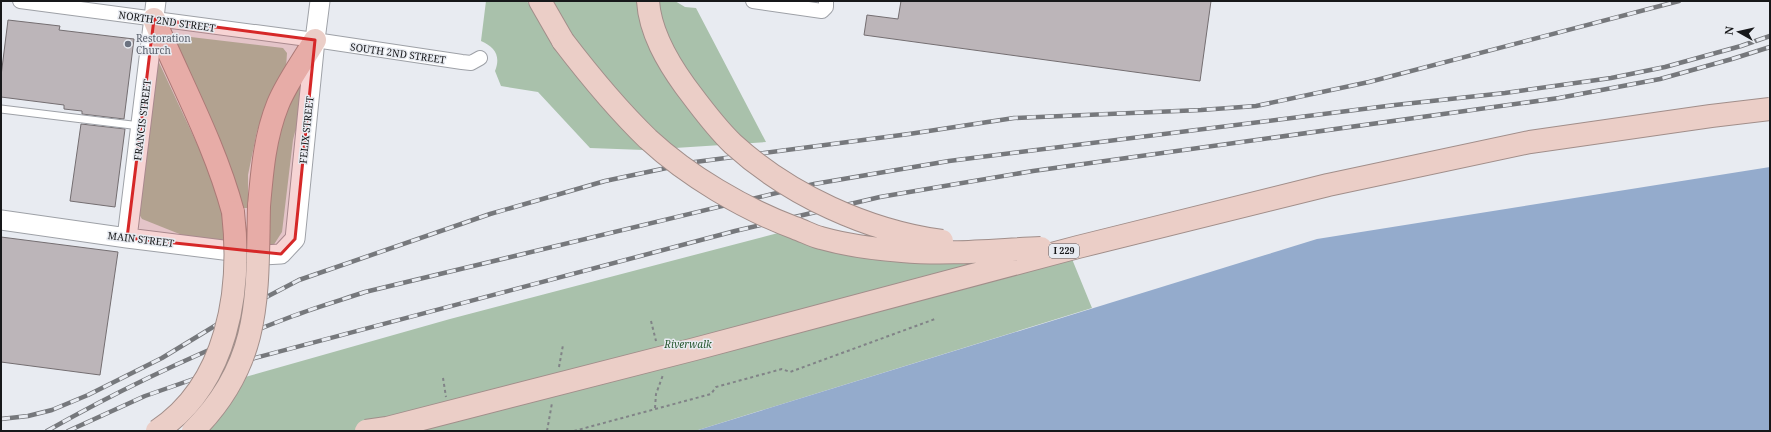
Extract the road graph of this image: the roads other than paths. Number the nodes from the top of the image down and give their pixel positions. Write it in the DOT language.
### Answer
graph roads {
  1 [pos="20,1"];
  2 [pos="320,1"];
  3 [pos="540,1"];
  4 [pos="648,1"];
  5 [pos="753,1"];
  6 [pos="826,4"];
  7 [pos="155,10"];
  8 [pos="315,40"];
  9 [pos="480,58"];
  10 [pos="1,109"];
  11 [pos="1770,109"];
  12 [pos="141,127"];
  13 [pos="1,220"];
  14 [pos="127,238"];
  15 [pos="1104,241"];
  16 [pos="1078,247"];
  17 [pos="281,254"];
  18 [pos="157,431"];
  19 [pos="193,431"];
  20 [pos="366,431"];
  21 [pos="374,431"];
  1 -- 7 [label="street, NORTH 2ND STREET"];
  2 -- 8 [label="main road, FELIX STREET"];
  3 -- 16 [label="highway, bridge"];
  4 -- 15 [label="highway, bridge"];
  5 -- 6 [label="street"];
  7 -- 8 [label="street, NORTH 2ND STREET"];
  7 -- 12 [label="main road, FRANCIS STREET"];
  7 -- 18 [label="highway, bridge"];
  8 -- 9 [label="street, SOUTH 2ND STREET"];
  8 -- 17 [label="main road, FELIX STREET"];
  8 -- 19 [label="highway, bridge"];
  10 -- 12 [label="lane"];
  11 -- 15 [label="highway, I 229, bridge"];
  11 -- 16 [label="highway, I 229, bridge"];
  12 -- 14 [label="main road, FRANCIS STREET"];
  13 -- 14 [label="main road, MAIN STREET"];
  14 -- 17 [label="main road, MAIN STREET"];
  15 -- 21 [label="highway, I 229, bridge"];
  16 -- 20 [label="highway, I 229, bridge"];
}
